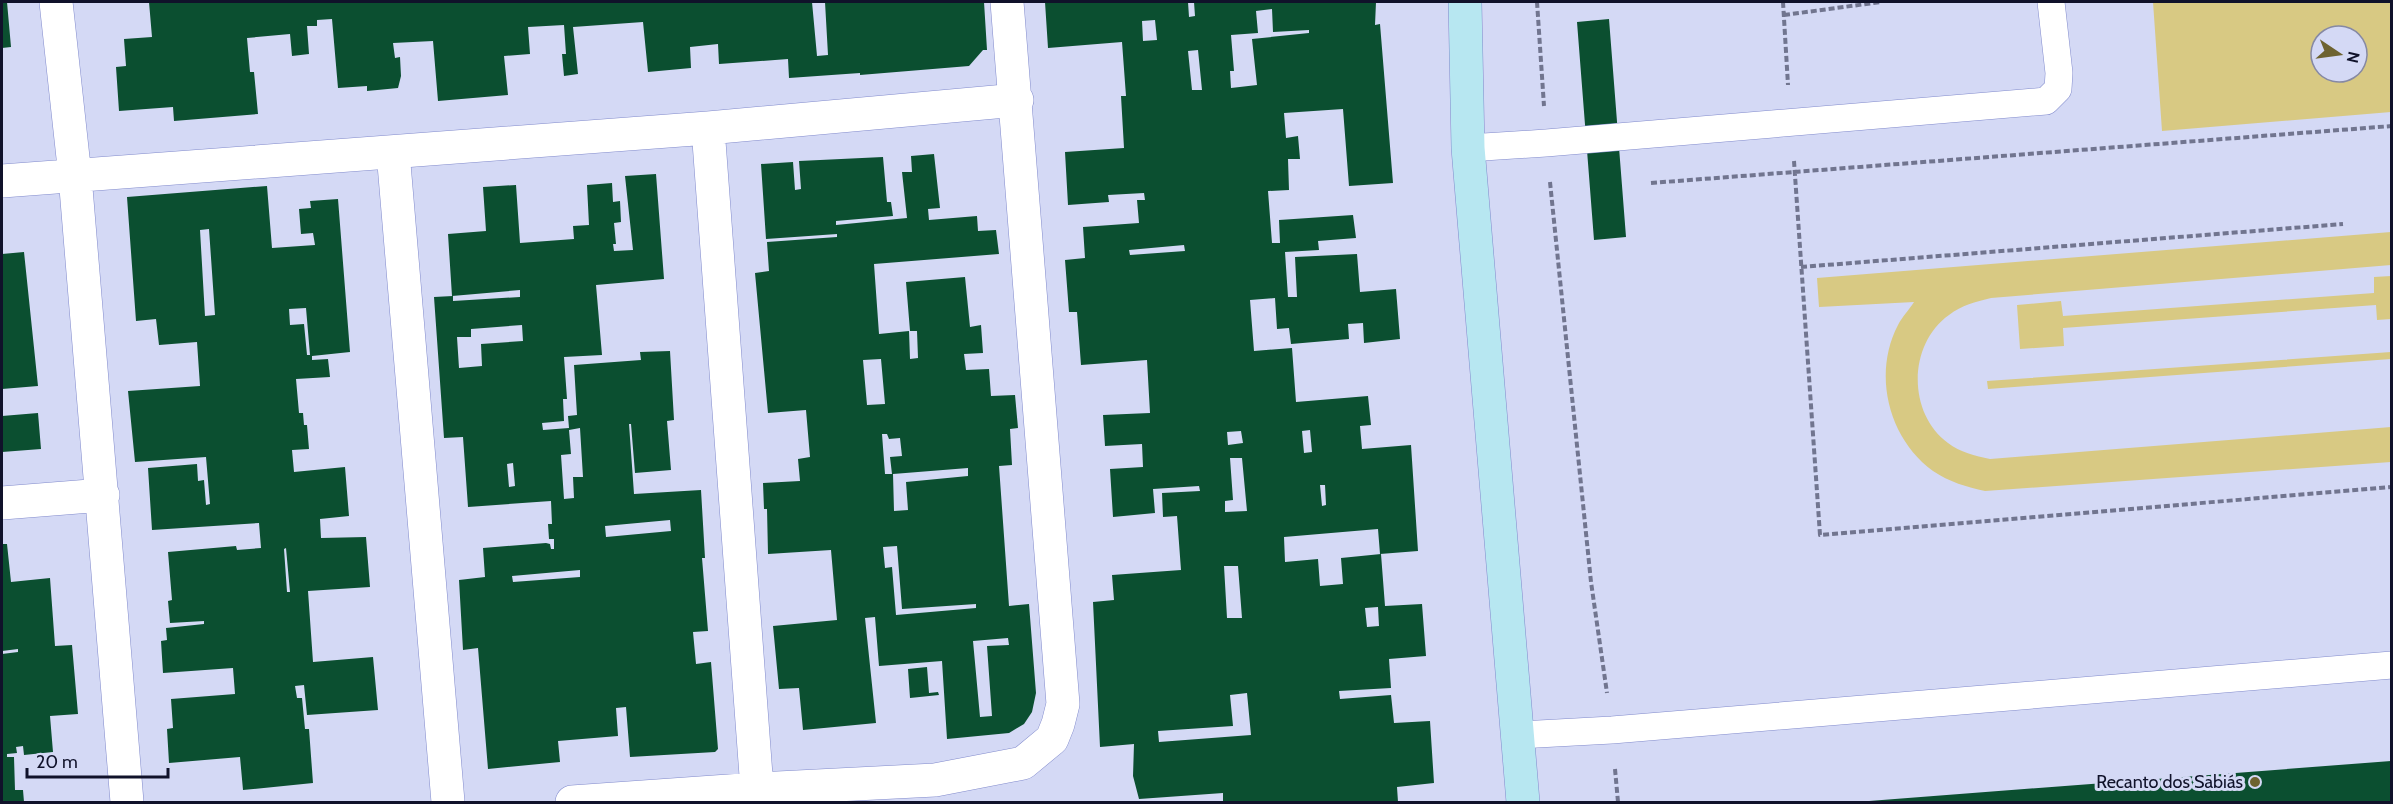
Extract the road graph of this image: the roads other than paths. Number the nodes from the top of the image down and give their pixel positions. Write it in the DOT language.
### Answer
graph roads {
  1 [pos="56,2"];
  2 [pos="1007,2"];
  3 [pos="1465,2"];
  4 [pos="2051,2"];
  5 [pos="1017,100"];
  6 [pos="708,128"];
  7 [pos="1468,148"];
  8 [pos="393,152"];
  9 [pos="75,176"];
  10 [pos="2,181"];
  11 [pos="103,495"];
  12 [pos="2,503"];
  13 [pos="2391,665"];
  14 [pos="1518,735"];
  15 [pos="757,789"];
  16 [pos="936,791"];
  17 [pos="127,802"];
  18 [pos="448,802"];
  19 [pos="572,802"];
  20 [pos="1523,802"];
  1 -- 9 [label="street"];
  2 -- 5 [label="street"];
  3 -- 7 [label="main road"];
  4 -- 7 [label="lane"];
  5 -- 6 [label="street"];
  5 -- 16 [label="street"];
  6 -- 8 [label="street"];
  6 -- 15 [label="street"];
  7 -- 14 [label="main road"];
  8 -- 9 [label="street"];
  8 -- 18 [label="street"];
  9 -- 10 [label="street"];
  9 -- 11 [label="street"];
  11 -- 12 [label="street"];
  11 -- 17 [label="street"];
  13 -- 14 [label="lane"];
  14 -- 20 [label="main road"];
  15 -- 16 [label="street"];
  15 -- 19 [label="street"];
}
